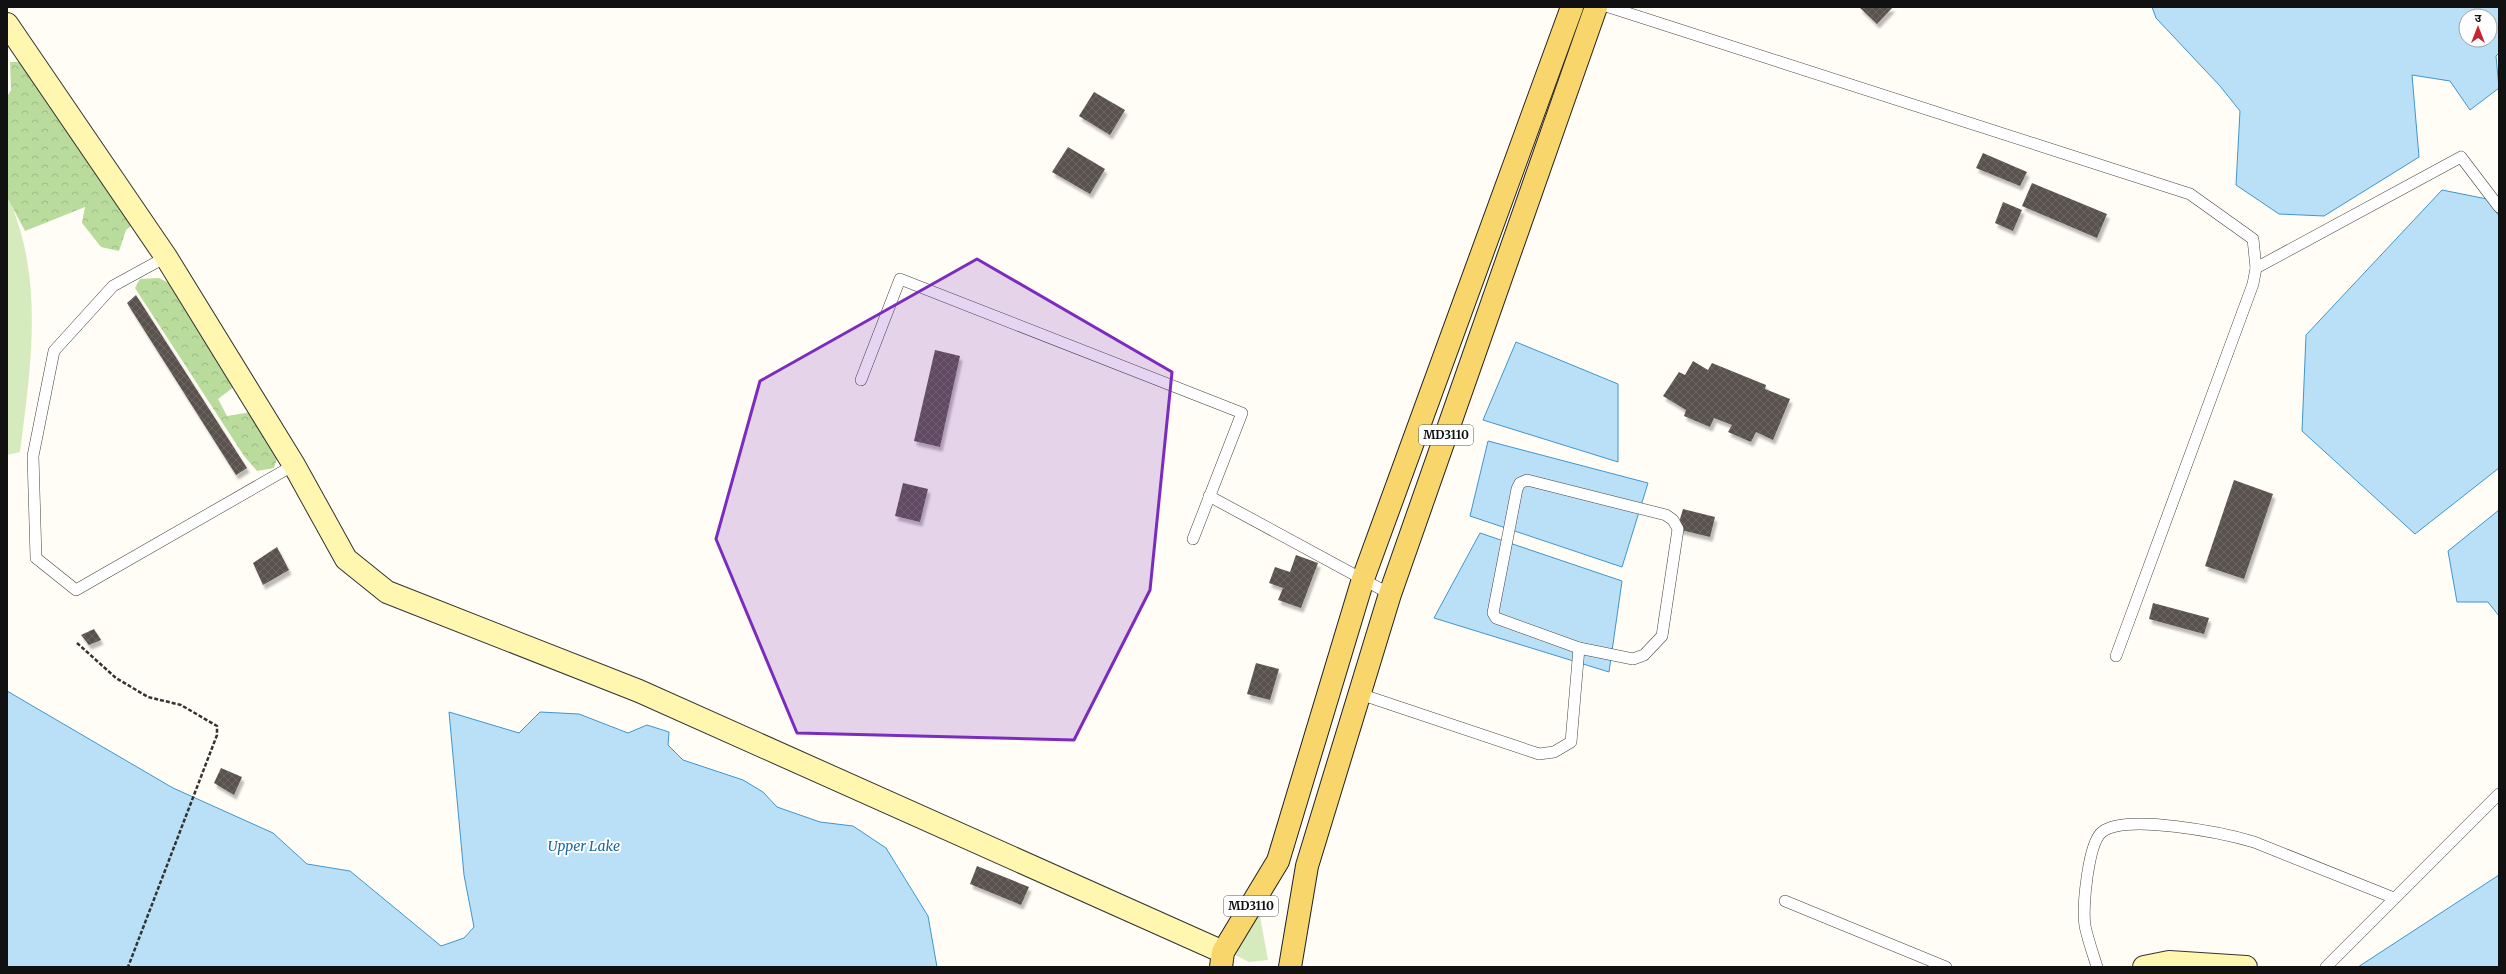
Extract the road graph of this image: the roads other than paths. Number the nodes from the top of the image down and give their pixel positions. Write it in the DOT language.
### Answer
graph roads {
  1 [pos="1572,7"];
  2 [pos="1596,7"];
  3 [pos="1609,7"];
  4 [pos="7,24"];
  5 [pos="2499,206"];
  6 [pos="166,257"];
  7 [pos="2256,268"];
  8 [pos="861,380"];
  9 [pos="294,465"];
  10 [pos="1209,496"];
  11 [pos="1193,539"];
  12 [pos="1363,579"];
  13 [pos="1390,594"];
  14 [pos="1579,648"];
  15 [pos="2116,656"];
  16 [pos="1360,694"];
  17 [pos="2499,794"];
  18 [pos="2394,898"];
  19 [pos="1785,901"];
  20 [pos="1222,960"];
  21 [pos="1290,967"];
  22 [pos="1946,967"];
  23 [pos="2098,967"];
  24 [pos="2144,967"];
  25 [pos="2246,967"];
  26 [pos="2326,967"];
  1 -- 12 [label="main road, MD3110"];
  2 -- 13 [label="main road, MD3110"];
  3 -- 7 [label="lane"];
  4 -- 6 [label="street"];
  5 -- 7 [label="lane"];
  6 -- 9 [label="street"];
  6 -- 9 [label="lane"];
  7 -- 15 [label="lane"];
  8 -- 10 [label="lane"];
  9 -- 20 [label="street"];
  10 -- 11 [label="lane"];
  10 -- 12 [label="lane"];
  12 -- 13 [label="lane"];
  12 -- 20 [label="main road, MD3110"];
  13 -- 16 [label="main road, MD3110"];
  14 -- 14 [label="lane"];
  14 -- 16 [label="lane"];
  16 -- 21 [label="main road, MD3110"];
  17 -- 18 [label="lane"];
  18 -- 23 [label="lane"];
  18 -- 26 [label="lane"];
  19 -- 22 [label="lane"];
  24 -- 25 [label="street"];
}
